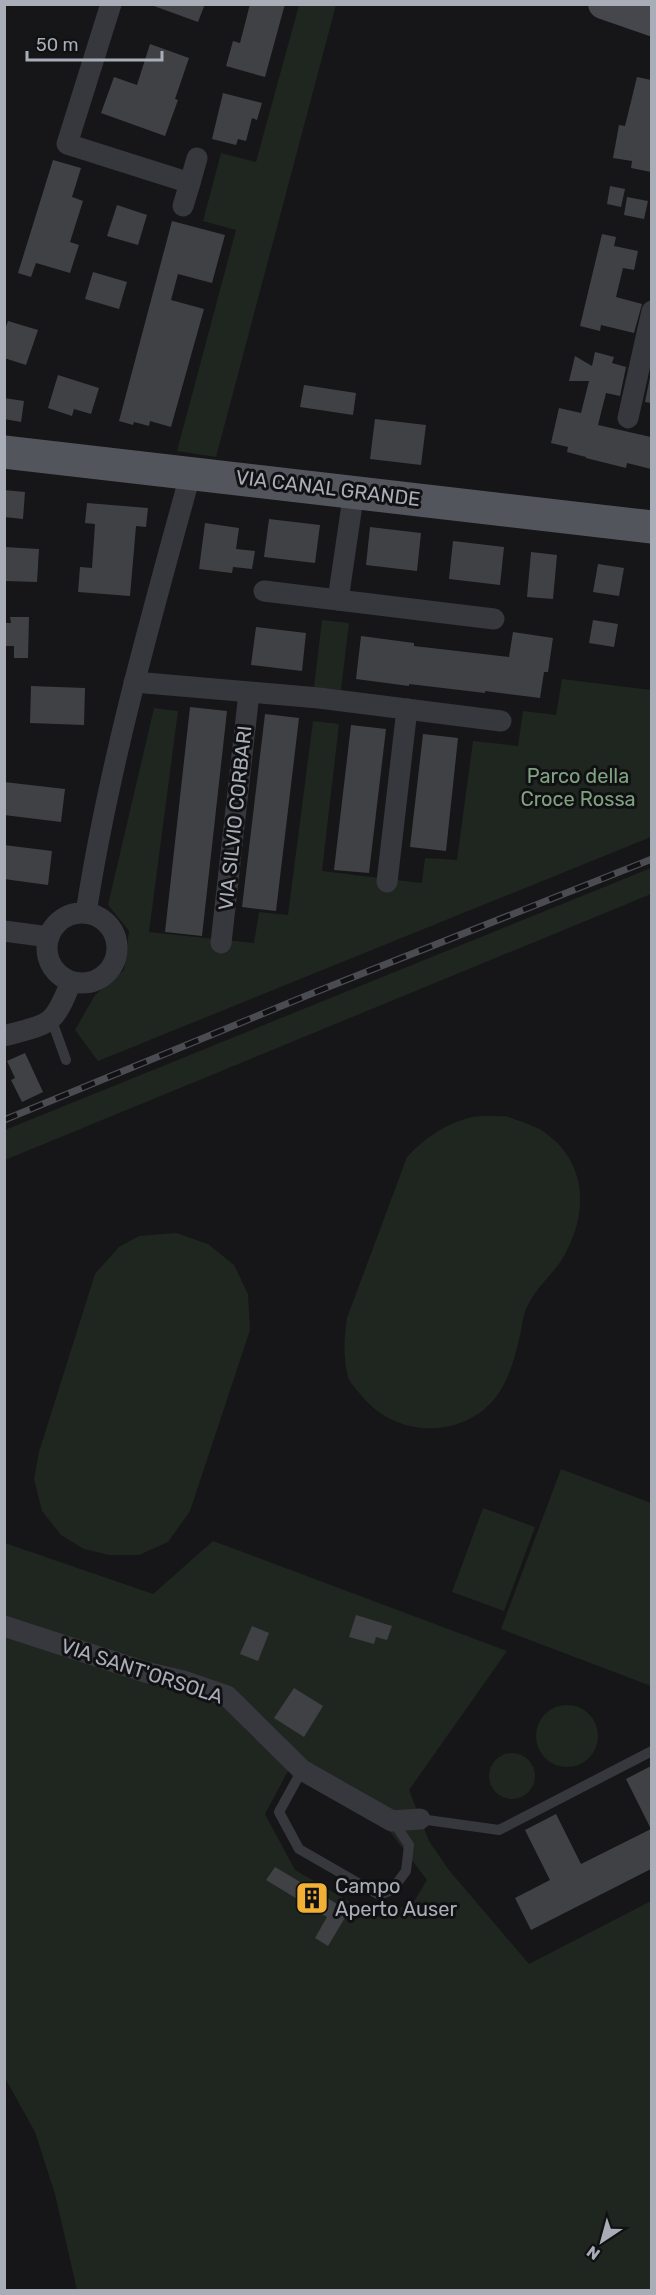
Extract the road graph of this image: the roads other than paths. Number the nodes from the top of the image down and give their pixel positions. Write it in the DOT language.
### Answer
graph roads {
  1 [pos="111,4"];
  2 [pos="603,4"];
  3 [pos="651,21"];
  4 [pos="197,158"];
  5 [pos="190,183"];
  6 [pos="183,206"];
  7 [pos="651,311"];
  8 [pos="628,418"];
  9 [pos="4,452"];
  10 [pos="191,472"];
  11 [pos="354,491"];
  12 [pos="651,527"];
  13 [pos="264,591"];
  14 [pos="338,600"];
  15 [pos="494,619"];
  16 [pos="134,682"];
  17 [pos="249,693"];
  18 [pos="407,709"];
  19 [pos="501,721"];
  20 [pos="387,882"];
  21 [pos="86,913"];
  22 [pos="4,931"];
  23 [pos="49,937"];
  24 [pos="221,943"];
  25 [pos="72,981"];
  26 [pos="52,1021"];
  27 [pos="4,1036"];
  28 [pos="66,1060"];
  29 [pos="4,1626"];
  30 [pos="651,1751"];
  31 [pos="302,1770"];
  32 [pos="420,1819"];
  33 [pos="392,1821"];
  1 -- 5 [label="street"];
  2 -- 3 [label="street"];
  4 -- 5 [label="street"];
  5 -- 6 [label="street"];
  7 -- 8 [label="street"];
  9 -- 10 [label="main road, VIA CANAL GRANDE"];
  10 -- 11 [label="main road, VIA CANAL GRANDE"];
  10 -- 16 [label="street"];
  11 -- 12 [label="main road, VIA CANAL GRANDE"];
  11 -- 14 [label="street"];
  13 -- 14 [label="street"];
  14 -- 15 [label="street"];
  16 -- 17 [label="street"];
  16 -- 21 [label="street"];
  17 -- 18 [label="street"];
  17 -- 24 [label="street, VIA SILVIO CORBARI"];
  18 -- 19 [label="street"];
  18 -- 20 [label="street"];
  21 -- 23 [label="street"];
  21 -- 25 [label="street"];
  22 -- 23 [label="street"];
  23 -- 25 [label="street"];
  25 -- 26 [label="street"];
  26 -- 27 [label="street"];
  26 -- 28 [label="lane"];
  29 -- 31 [label="street, VIA SANT'ORSOLA"];
  30 -- 32 [label="lane"];
  31 -- 33 [label="street, VIA SANT'ORSOLA"];
  31 -- 33 [label="lane"];
  32 -- 33 [label="street"];
}
